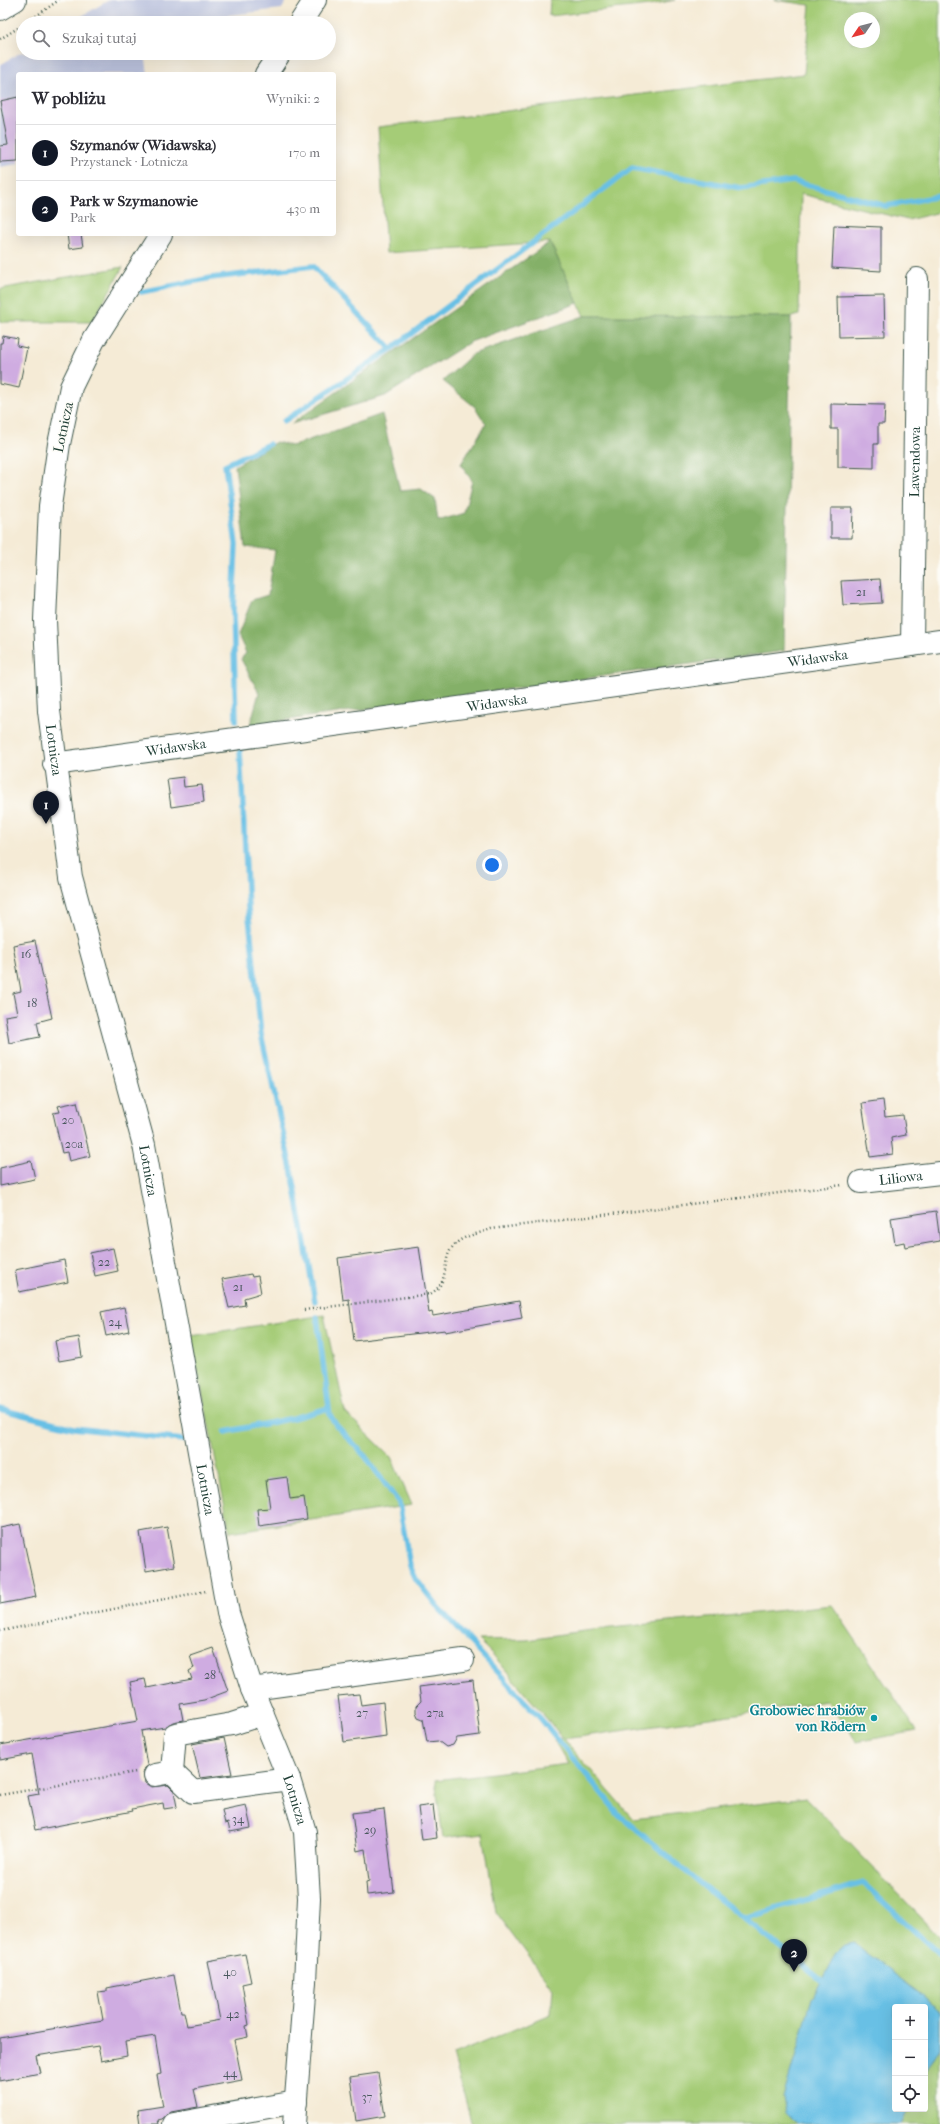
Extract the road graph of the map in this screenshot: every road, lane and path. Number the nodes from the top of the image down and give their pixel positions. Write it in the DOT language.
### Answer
graph roads {
  1 [pos="15,0"];
  2 [pos="59,0"];
  3 [pos="315,0"];
  4 [pos="0,9"];
  5 [pos="36,16"];
  6 [pos="305,16"];
  7 [pos="16,29"];
  8 [pos="0,39"];
  9 [pos="275,60"];
  10 [pos="267,72"];
  11 [pos="159,236"];
  12 [pos="917,279"];
  13 [pos="940,641"];
  14 [pos="912,645"];
  15 [pos="54,764"];
  16 [pos="940,1174"];
  17 [pos="861,1182"];
  18 [pos="304,1310"];
  19 [pos="223,1588"];
  20 [pos="0,1631"];
  21 [pos="463,1660"];
  22 [pos="252,1689"];
  23 [pos="263,1714"];
  24 [pos="163,1773"];
  25 [pos="289,1779"];
  26 [pos="0,1795"];
  27 [pos="296,2102"];
  28 [pos="174,2124"];
  29 [pos="294,2124"];
  1 -- 4 [label="street"];
  2 -- 5 [label="path"];
  3 -- 6 [label="street"];
  7 -- 8 [label="path"];
  9 -- 10 [label="street"];
  11 -- 15 [label="street, Lotnicza"];
  12 -- 14 [label="street, Lawendowa"];
  13 -- 14 [label="street, Widawska"];
  14 -- 15 [label="street, Widawska"];
  15 -- 19 [label="street, Lotnicza"];
  16 -- 17 [label="street, Liliowa"];
  17 -- 18 [label="path"];
  19 -- 20 [label="path"];
  19 -- 22 [label="street, Lotnicza"];
  21 -- 22 [label="street"];
  22 -- 23 [label="street, Lotnicza"];
  23 -- 24 [label="street"];
  23 -- 25 [label="street, Lotnicza"];
  24 -- 25 [label="street"];
  24 -- 26 [label="path"];
  25 -- 27 [label="street, Lotnicza"];
  27 -- 28 [label="street"];
  27 -- 29 [label="street, Lotnicza"];
}
